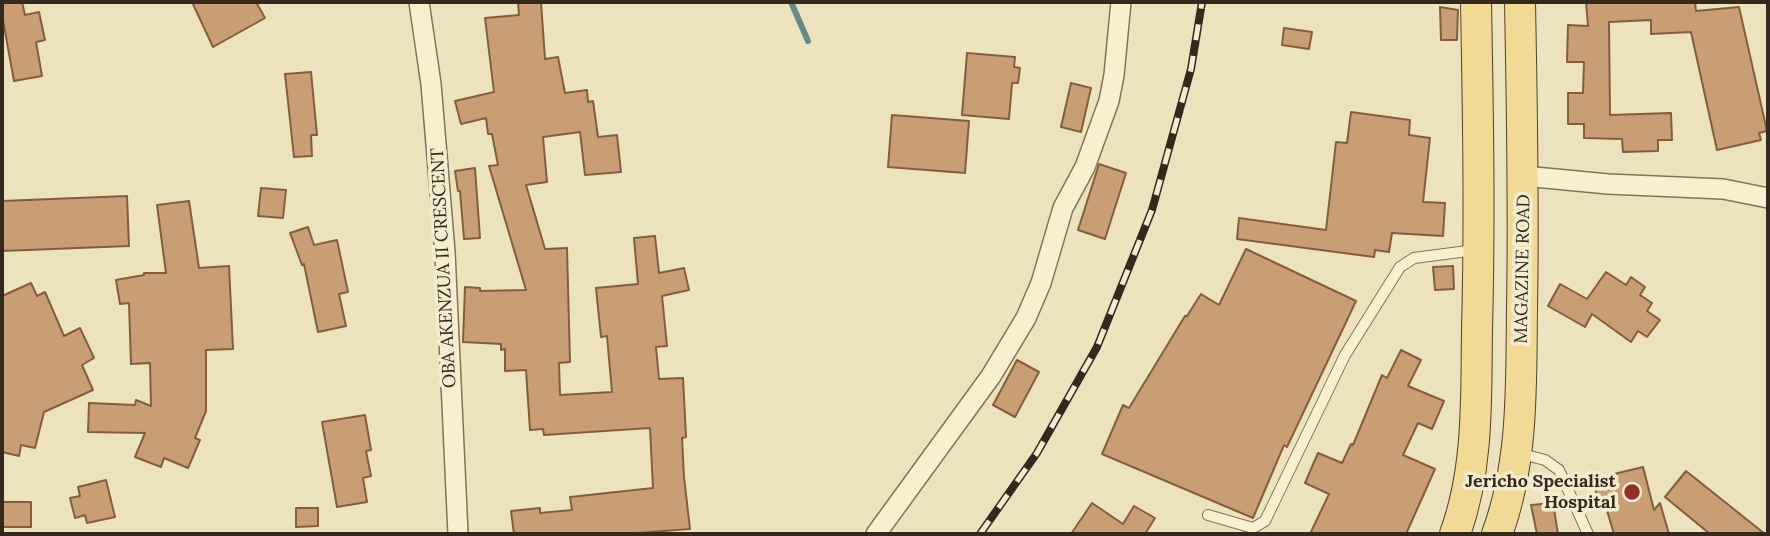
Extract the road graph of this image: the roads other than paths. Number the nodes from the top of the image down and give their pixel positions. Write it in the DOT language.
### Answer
graph roads {
  1 [pos="419,2"];
  2 [pos="1121,2"];
  3 [pos="1476,2"];
  4 [pos="1520,2"];
  5 [pos="1524,176"];
  6 [pos="1768,198"];
  7 [pos="1479,249"];
  8 [pos="1517,452"];
  9 [pos="1208,515"];
  10 [pos="458,534"];
  11 [pos="876,534"];
  12 [pos="1455,534"];
  13 [pos="1497,534"];
  14 [pos="1588,534"];
  1 -- 10 [label="street, OBA AKENZUA II CRESCENT"];
  2 -- 11 [label="street"];
  3 -- 7 [label="main road"];
  4 -- 5 [label="main road, MAGAZINE ROAD"];
  5 -- 6 [label="street"];
  5 -- 8 [label="main road, MAGAZINE ROAD"];
  7 -- 9 [label="lane"];
  7 -- 12 [label="main road"];
  8 -- 13 [label="main road, MAGAZINE ROAD"];
  8 -- 14 [label="lane"];
}
